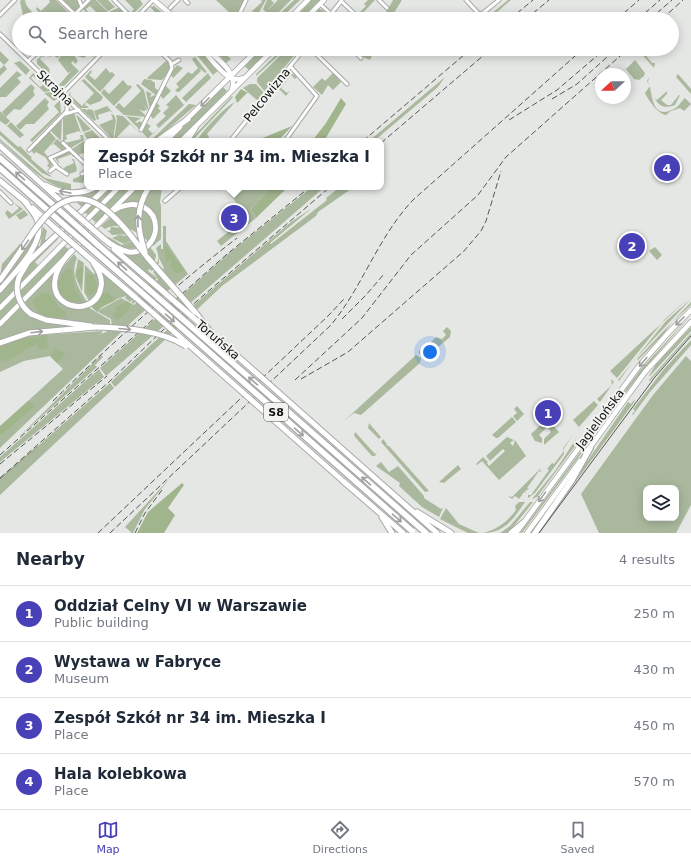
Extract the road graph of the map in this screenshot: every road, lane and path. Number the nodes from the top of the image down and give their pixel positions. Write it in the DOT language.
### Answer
graph roads {
  1 [pos="15,0"];
  2 [pos="60,0"];
  3 [pos="79,0"];
  4 [pos="88,0"];
  5 [pos="114,0"];
  6 [pos="154,0"];
  7 [pos="178,0"];
  8 [pos="185,0"];
  9 [pos="246,0"];
  10 [pos="308,0"];
  11 [pos="341,0"];
  12 [pos="379,0"];
  13 [pos="466,0"];
  14 [pos="499,0"];
  15 [pos="322,2"];
  16 [pos="188,3"];
  17 [pos="82,7"];
  18 [pos="170,8"];
  19 [pos="387,8"];
  20 [pos="73,12"];
  21 [pos="77,12"];
  22 [pos="126,12"];
  23 [pos="142,12"];
  24 [pos="167,12"];
  25 [pos="240,12"];
  26 [pos="296,12"];
  27 [pos="312,12"];
  28 [pos="329,12"];
  29 [pos="332,12"];
  30 [pos="353,12"];
  31 [pos="477,12"];
  32 [pos="485,12"];
  33 [pos="0,15"];
  34 [pos="0,34"];
  35 [pos="12,46"];
  36 [pos="23,56"];
  37 [pos="33,56"];
  38 [pos="99,56"];
  39 [pos="164,56"];
  40 [pos="210,56"];
  41 [pos="213,56"];
  42 [pos="252,56"];
  43 [pos="267,56"];
  44 [pos="298,56"];
  45 [pos="318,56"];
  46 [pos="179,60"];
  47 [pos="28,61"];
  48 [pos="172,64"];
  49 [pos="290,66"];
  50 [pos="248,75"];
  51 [pos="232,77"];
  52 [pos="347,84"];
  53 [pos="230,93"];
  54 [pos="62,94"];
  55 [pos="67,99"];
  56 [pos="79,110"];
  57 [pos="64,114"];
  58 [pos="188,119"];
  59 [pos="195,128"];
  60 [pos="141,130"];
  61 [pos="107,138"];
  62 [pos="161,138"];
  63 [pos="169,138"];
  64 [pos="185,138"];
  65 [pos="189,138"];
  66 [pos="232,138"];
  67 [pos="287,138"];
  68 [pos="63,143"];
  69 [pos="0,146"];
  70 [pos="70,149"];
  71 [pos="29,150"];
  72 [pos="47,155"];
  73 [pos="0,158"];
  74 [pos="50,158"];
  75 [pos="84,160"];
  76 [pos="56,166"];
  77 [pos="0,168"];
  78 [pos="50,170"];
  79 [pos="67,174"];
  80 [pos="36,179"];
  81 [pos="0,181"];
  82 [pos="88,190"];
  83 [pos="104,190"];
  84 [pos="116,190"];
  85 [pos="132,190"];
  86 [pos="148,190"];
  87 [pos="178,190"];
  88 [pos="0,192"];
  89 [pos="165,201"];
  90 [pos="25,202"];
  91 [pos="11,203"];
  92 [pos="107,215"];
  93 [pos="104,239"];
  94 [pos="70,251"];
  95 [pos="147,257"];
  96 [pos="93,262"];
  97 [pos="0,280"];
  98 [pos="0,290"];
  99 [pos="0,308"];
  100 [pos="691,310"];
  101 [pos="691,322"];
  102 [pos="0,324"];
  103 [pos="96,327"];
  104 [pos="212,334"];
  105 [pos="0,343"];
  106 [pos="205,359"];
  107 [pos="590,448"];
  108 [pos="367,502"];
  109 [pos="423,518"];
  110 [pos="523,523"];
  111 [pos="413,532"];
  112 [pos="392,533"];
  113 [pos="403,533"];
  114 [pos="426,533"];
  115 [pos="437,533"];
  116 [pos="451,533"];
  117 [pos="511,533"];
  118 [pos="516,533"];
  119 [pos="527,533"];
  120 [pos="535,533"];
  1 -- 33 [label="street"];
  2 -- 20 [label="street"];
  3 -- 17 [label="street"];
  4 -- 17 [label="street"];
  5 -- 22 [label="street"];
  6 -- 23 [label="street"];
  6 -- 24 [label="main road"];
  7 -- 18 [label="street"];
  8 -- 16 [label="street"];
  9 -- 25 [label="street"];
  10 -- 26 [label="main road"];
  11 -- 29 [label="street"];
  11 -- 30 [label="street"];
  12 -- 19 [label="street"];
  13 -- 31 [label="street"];
  14 -- 32 [label="street"];
  15 -- 27 [label="main road"];
  15 -- 28 [label="street"];
  17 -- 21 [label="street"];
  34 -- 35 [label="street, Skrajna"];
  36 -- 47 [label="street, Skrajna"];
  37 -- 47 [label="street"];
  38 -- 54 [label="street"];
  39 -- 48 [label="street"];
  40 -- 51 [label="main road"];
  41 -- 51 [label="main road"];
  42 -- 51 [label="main road"];
  43 -- 50 [label="main road"];
  44 -- 49 [label="street, Pelcowizna"];
  45 -- 52 [label="street"];
  46 -- 48 [label="street"];
  47 -- 54 [label="street, Skrajna"];
  48 -- 60 [label="street"];
  49 -- 66 [label="street, Pelcowizna"];
  49 -- 67 [label="street"];
  50 -- 51 [label="main road"];
  50 -- 53 [label="main road"];
  51 -- 53 [label="main road"];
  51 -- 58 [label="main road, one-way"];
  53 -- 59 [label="main road"];
  54 -- 55 [label="street, Skrajna"];
  55 -- 56 [label="street, Skrajna"];
  55 -- 57 [label="street"];
  56 -- 57 [label="street"];
  56 -- 61 [label="street, Skrajna"];
  57 -- 71 [label="street"];
  58 -- 62 [label="main road"];
  58 -- 63 [label="main road"];
  59 -- 64 [label="main road"];
  59 -- 65 [label="main road"];
  68 -- 70 [label="street"];
  69 -- 80 [label="main road, Toruńska"];
  70 -- 74 [label="street"];
  70 -- 75 [label="street"];
  72 -- 74 [label="street"];
  114 -- 73 [label="highway, Toruńska / S8, one-way, bridge"];
  74 -- 76 [label="street"];
  76 -- 78 [label="street"];
  76 -- 79 [label="street"];
  77 -- 111 [label="highway, Toruńska / S8, one-way, bridge"];
  82 -- 80 [label="main road, one-way"];
  80 -- 93 [label="main road, Toruńska, bridge"];
  81 -- 90 [label="main road, Toruńska"];
  83 -- 103 [label="main road, bridge"];
  84 -- 99 [label="main road"];
  85 -- 92 [label="main road"];
  95 -- 86 [label="main road, one-way, bridge"];
  87 -- 89 [label="street"];
  88 -- 91 [label="street"];
  90 -- 96 [label="main road, Toruńska, bridge"];
  90 -- 98 [label="main road"];
  92 -- 93 [label="main road"];
  92 -- 94 [label="main road"];
  93 -- 104 [label="main road, Toruńska, bridge"];
  94 -- 96 [label="main road"];
  94 -- 102 [label="main road"];
  95 -- 97 [label="main road, one-way, bridge"];
  95 -- 104 [label="main road, bridge"];
  96 -- 106 [label="main road, Toruńska, bridge"];
  100 -- 110 [label="main road, Jagiellońska, one-way"];
  101 -- 107 [label="main road, Jagiellońska"];
  105 -- 103 [label="main road, one-way"];
  103 -- 106 [label="main road, one-way, bridge"];
  104 -- 109 [label="main road, Toruńska, bridge"];
  106 -- 108 [label="main road, Toruńska, bridge"];
  107 -- 119 [label="main road, Jagiellońska"];
  107 -- 120 [label="highway"];
  108 -- 112 [label="main road"];
  108 -- 113 [label="main road, Toruńska"];
  109 -- 115 [label="main road, Toruńska"];
  109 -- 116 [label="main road"];
  110 -- 117 [label="main road"];
  110 -- 118 [label="main road, Jagiellońska"];
}
